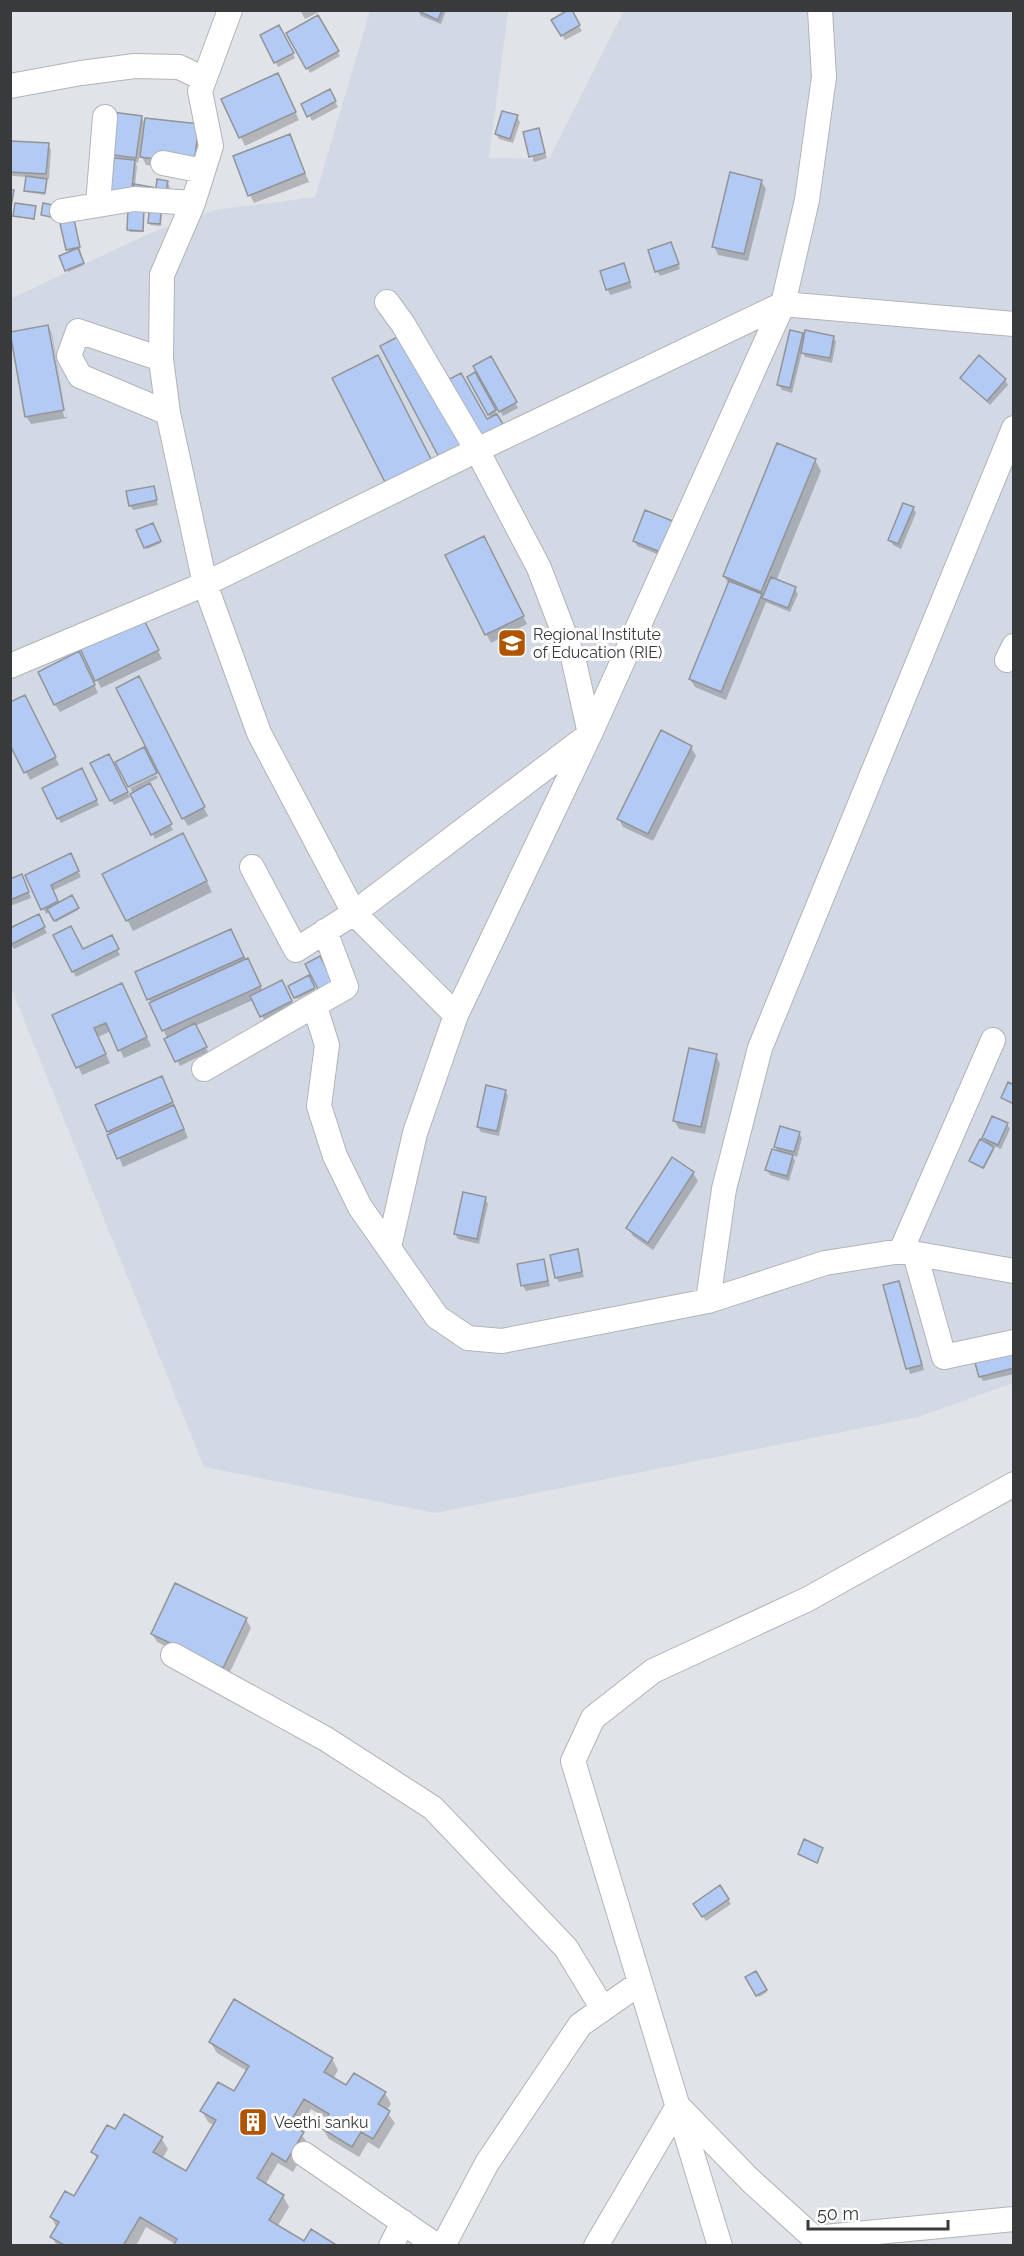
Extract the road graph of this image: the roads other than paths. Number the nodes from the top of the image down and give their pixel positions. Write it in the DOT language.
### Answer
graph roads {
  1 [pos="230,10"];
  2 [pos="820,10"];
  3 [pos="204,79"];
  4 [pos="10,86"];
  5 [pos="105,117"];
  6 [pos="163,163"];
  7 [pos="203,171"];
  8 [pos="193,203"];
  9 [pos="98,204"];
  10 [pos="62,211"];
  11 [pos="387,302"];
  12 [pos="783,304"];
  13 [pos="1014,324"];
  14 [pos="161,359"];
  15 [pos="168,413"];
  16 [pos="1014,428"];
  17 [pos="477,450"];
  18 [pos="205,584"];
  19 [pos="10,666"];
  20 [pos="590,734"];
  21 [pos="252,867"];
  22 [pos="354,913"];
  23 [pos="325,931"];
  24 [pos="315,1007"];
  25 [pos="456,1015"];
  26 [pos="993,1040"];
  27 [pos="204,1068"];
  28 [pos="389,1247"];
  29 [pos="908,1253"];
  30 [pos="1014,1271"];
  31 [pos="708,1301"];
  32 [pos="1014,1342"];
  33 [pos="1014,1484"];
  34 [pos="173,1655"];
  35 [pos="640,1983"];
  36 [pos="603,2009"];
  37 [pos="678,2106"];
  38 [pos="304,2154"];
  39 [pos="1014,2219"];
  40 [pos="403,2222"];
  41 [pos="819,2242"];
  42 [pos="391,2246"];
  43 [pos="436,2246"];
  44 [pos="443,2246"];
  45 [pos="596,2246"];
  46 [pos="720,2246"];
  1 -- 3 [label="street"];
  2 -- 12 [label="street"];
  3 -- 4 [label="street"];
  3 -- 7 [label="street"];
  5 -- 9 [label="street"];
  6 -- 7 [label="street"];
  7 -- 8 [label="street"];
  8 -- 9 [label="street"];
  8 -- 14 [label="street"];
  9 -- 10 [label="street"];
  11 -- 17 [label="street"];
  12 -- 13 [label="street"];
  12 -- 17 [label="street"];
  12 -- 20 [label="street"];
  14 -- 15 [label="street"];
  14 -- 15 [label="street"];
  15 -- 18 [label="street"];
  16 -- 31 [label="street"];
  17 -- 18 [label="street"];
  17 -- 20 [label="street"];
  18 -- 19 [label="street"];
  18 -- 22 [label="street"];
  20 -- 22 [label="street"];
  20 -- 25 [label="street"];
  21 -- 23 [label="street"];
  22 -- 23 [label="street"];
  22 -- 25 [label="street"];
  23 -- 24 [label="street"];
  24 -- 27 [label="street"];
  24 -- 28 [label="street"];
  25 -- 28 [label="street"];
  26 -- 29 [label="street"];
  28 -- 31 [label="street"];
  29 -- 30 [label="street"];
  29 -- 31 [label="street"];
  29 -- 32 [label="street"];
  33 -- 35 [label="street"];
  34 -- 36 [label="street"];
  35 -- 36 [label="street"];
  35 -- 37 [label="street"];
  36 -- 44 [label="street"];
  37 -- 41 [label="street"];
  37 -- 45 [label="street"];
  37 -- 46 [label="street"];
  38 -- 40 [label="street"];
  39 -- 41 [label="street"];
  40 -- 42 [label="street"];
  40 -- 43 [label="street"];
}
